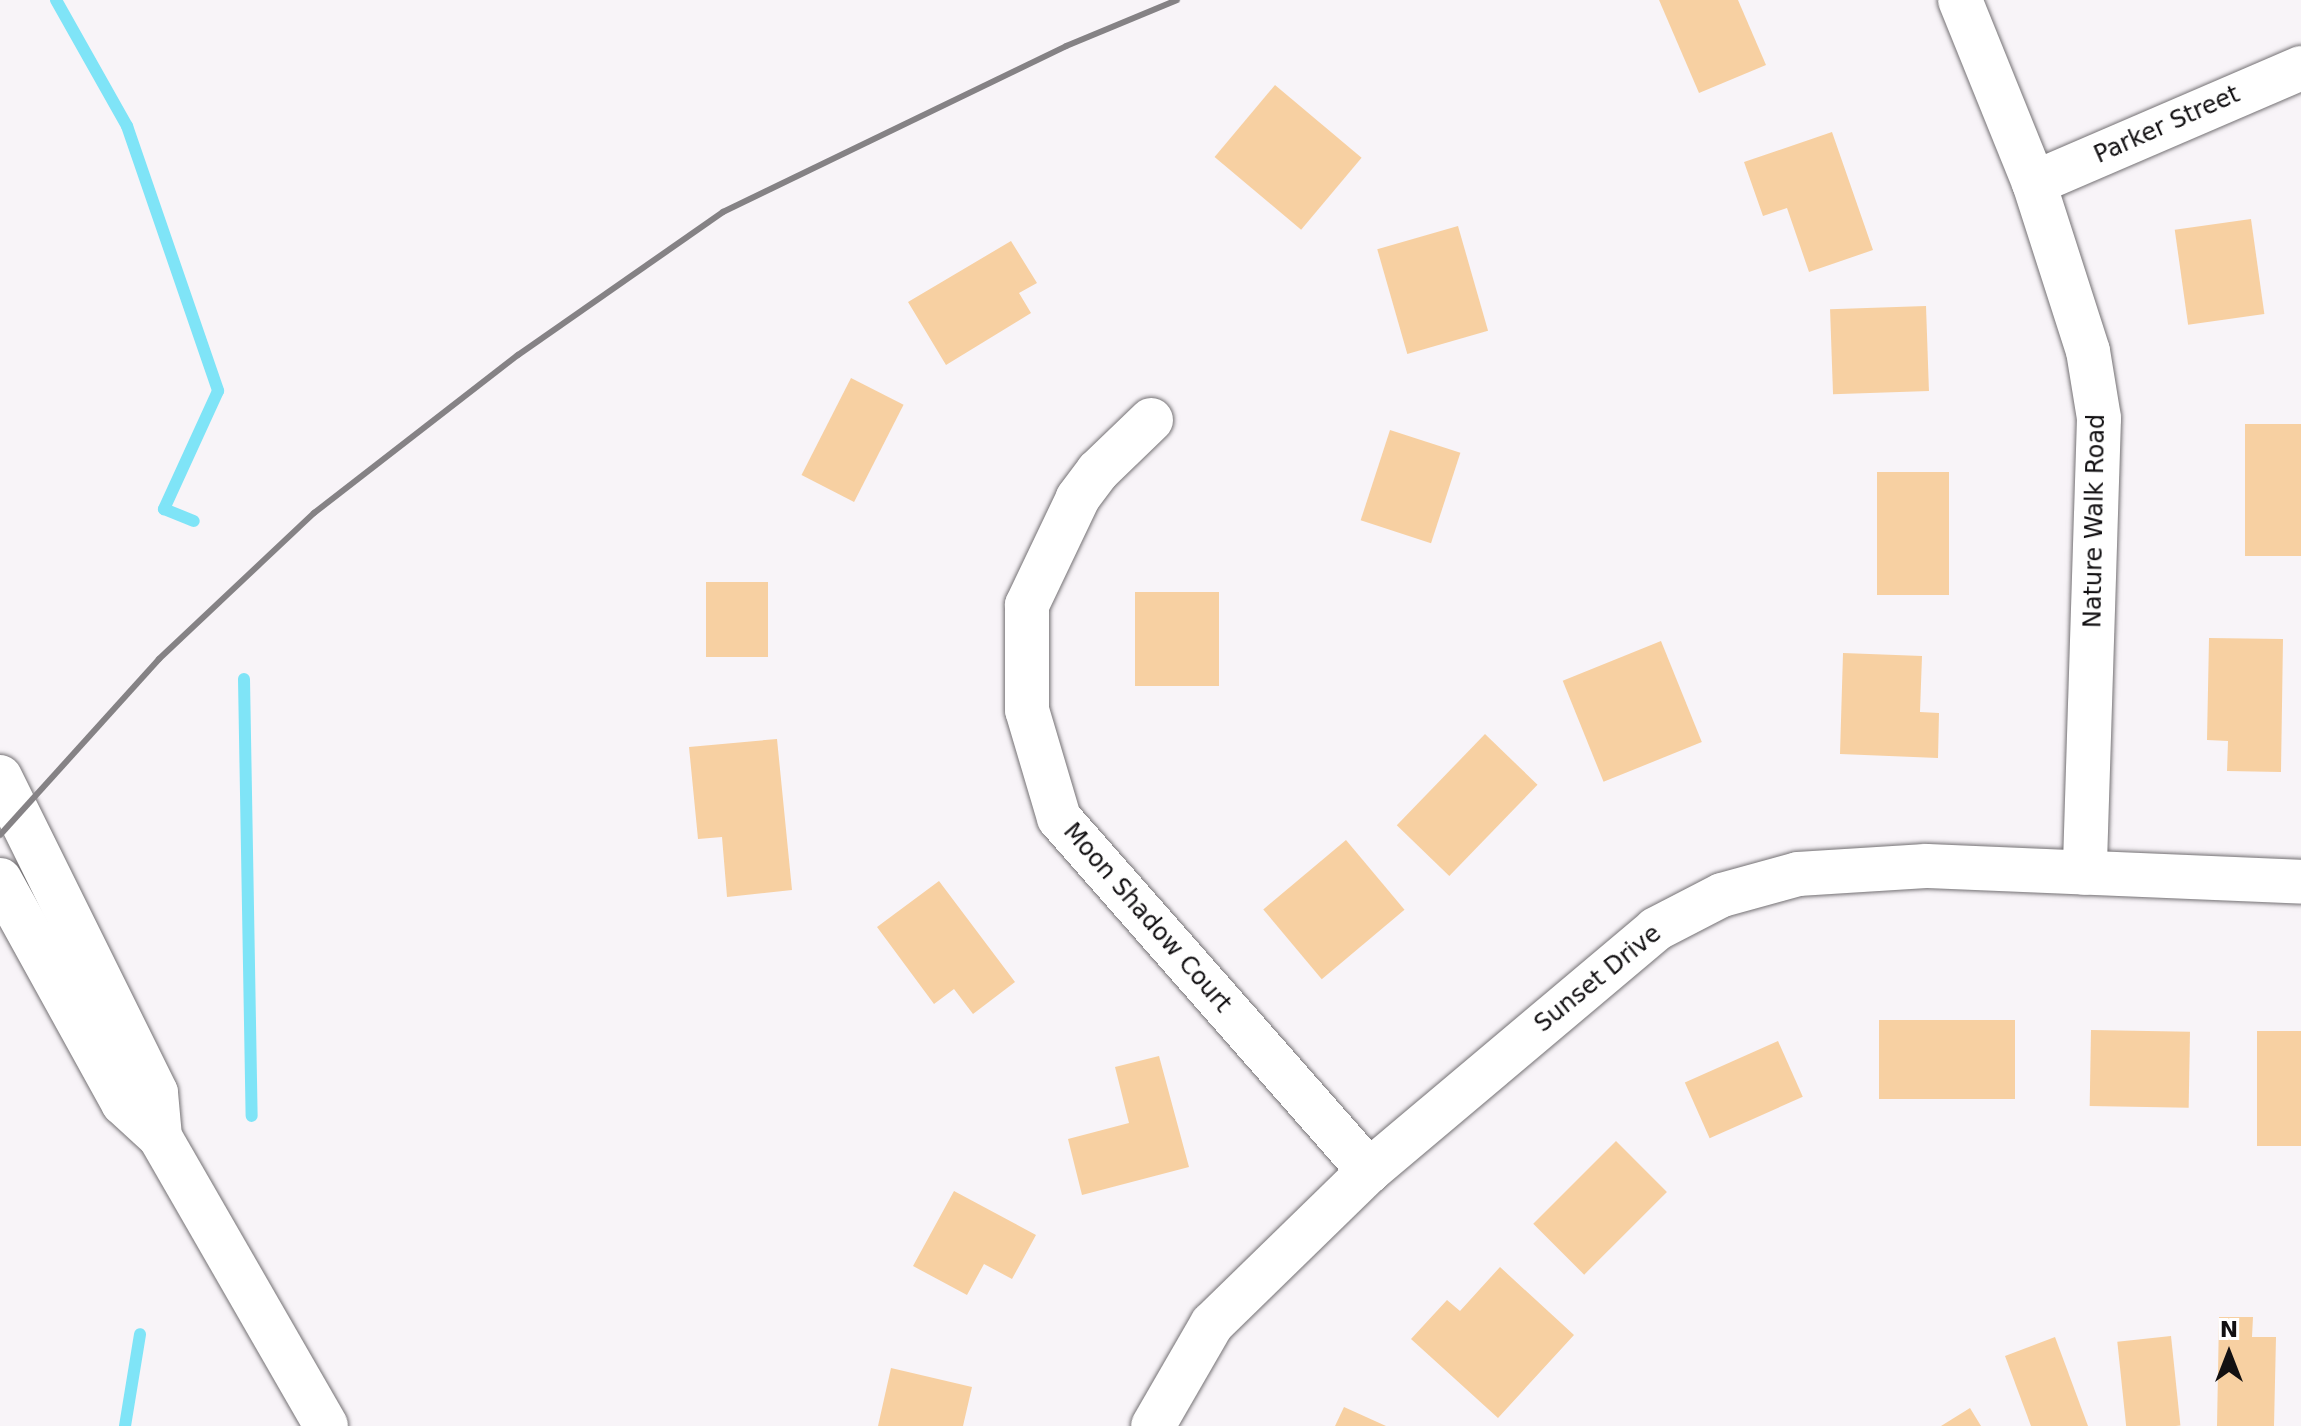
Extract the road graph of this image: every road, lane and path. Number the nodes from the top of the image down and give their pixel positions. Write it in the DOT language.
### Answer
graph roads {
  1 [pos="1960,0"];
  2 [pos="2301,68"];
  3 [pos="2034,183"];
  4 [pos="1151,420"];
  5 [pos="0,777"];
  6 [pos="2085,873"];
  7 [pos="0,880"];
  8 [pos="2301,882"];
  9 [pos="160,1137"];
  10 [pos="1369,1171"];
  11 [pos="326,1426"];
  12 [pos="1153,1426"];
  1 -- 3 [label="main road, Nature Walk Road"];
  2 -- 3 [label="main road, Parker Street"];
  3 -- 6 [label="main road, Nature Walk Road"];
  4 -- 10 [label="main road, Moon Shadow Court"];
  5 -- 9 [label="main road"];
  6 -- 8 [label="main road, Sunset Drive"];
  6 -- 10 [label="main road, Sunset Drive"];
  7 -- 9 [label="main road"];
  9 -- 11 [label="main road"];
  10 -- 12 [label="main road, Sunset Drive"];
}
